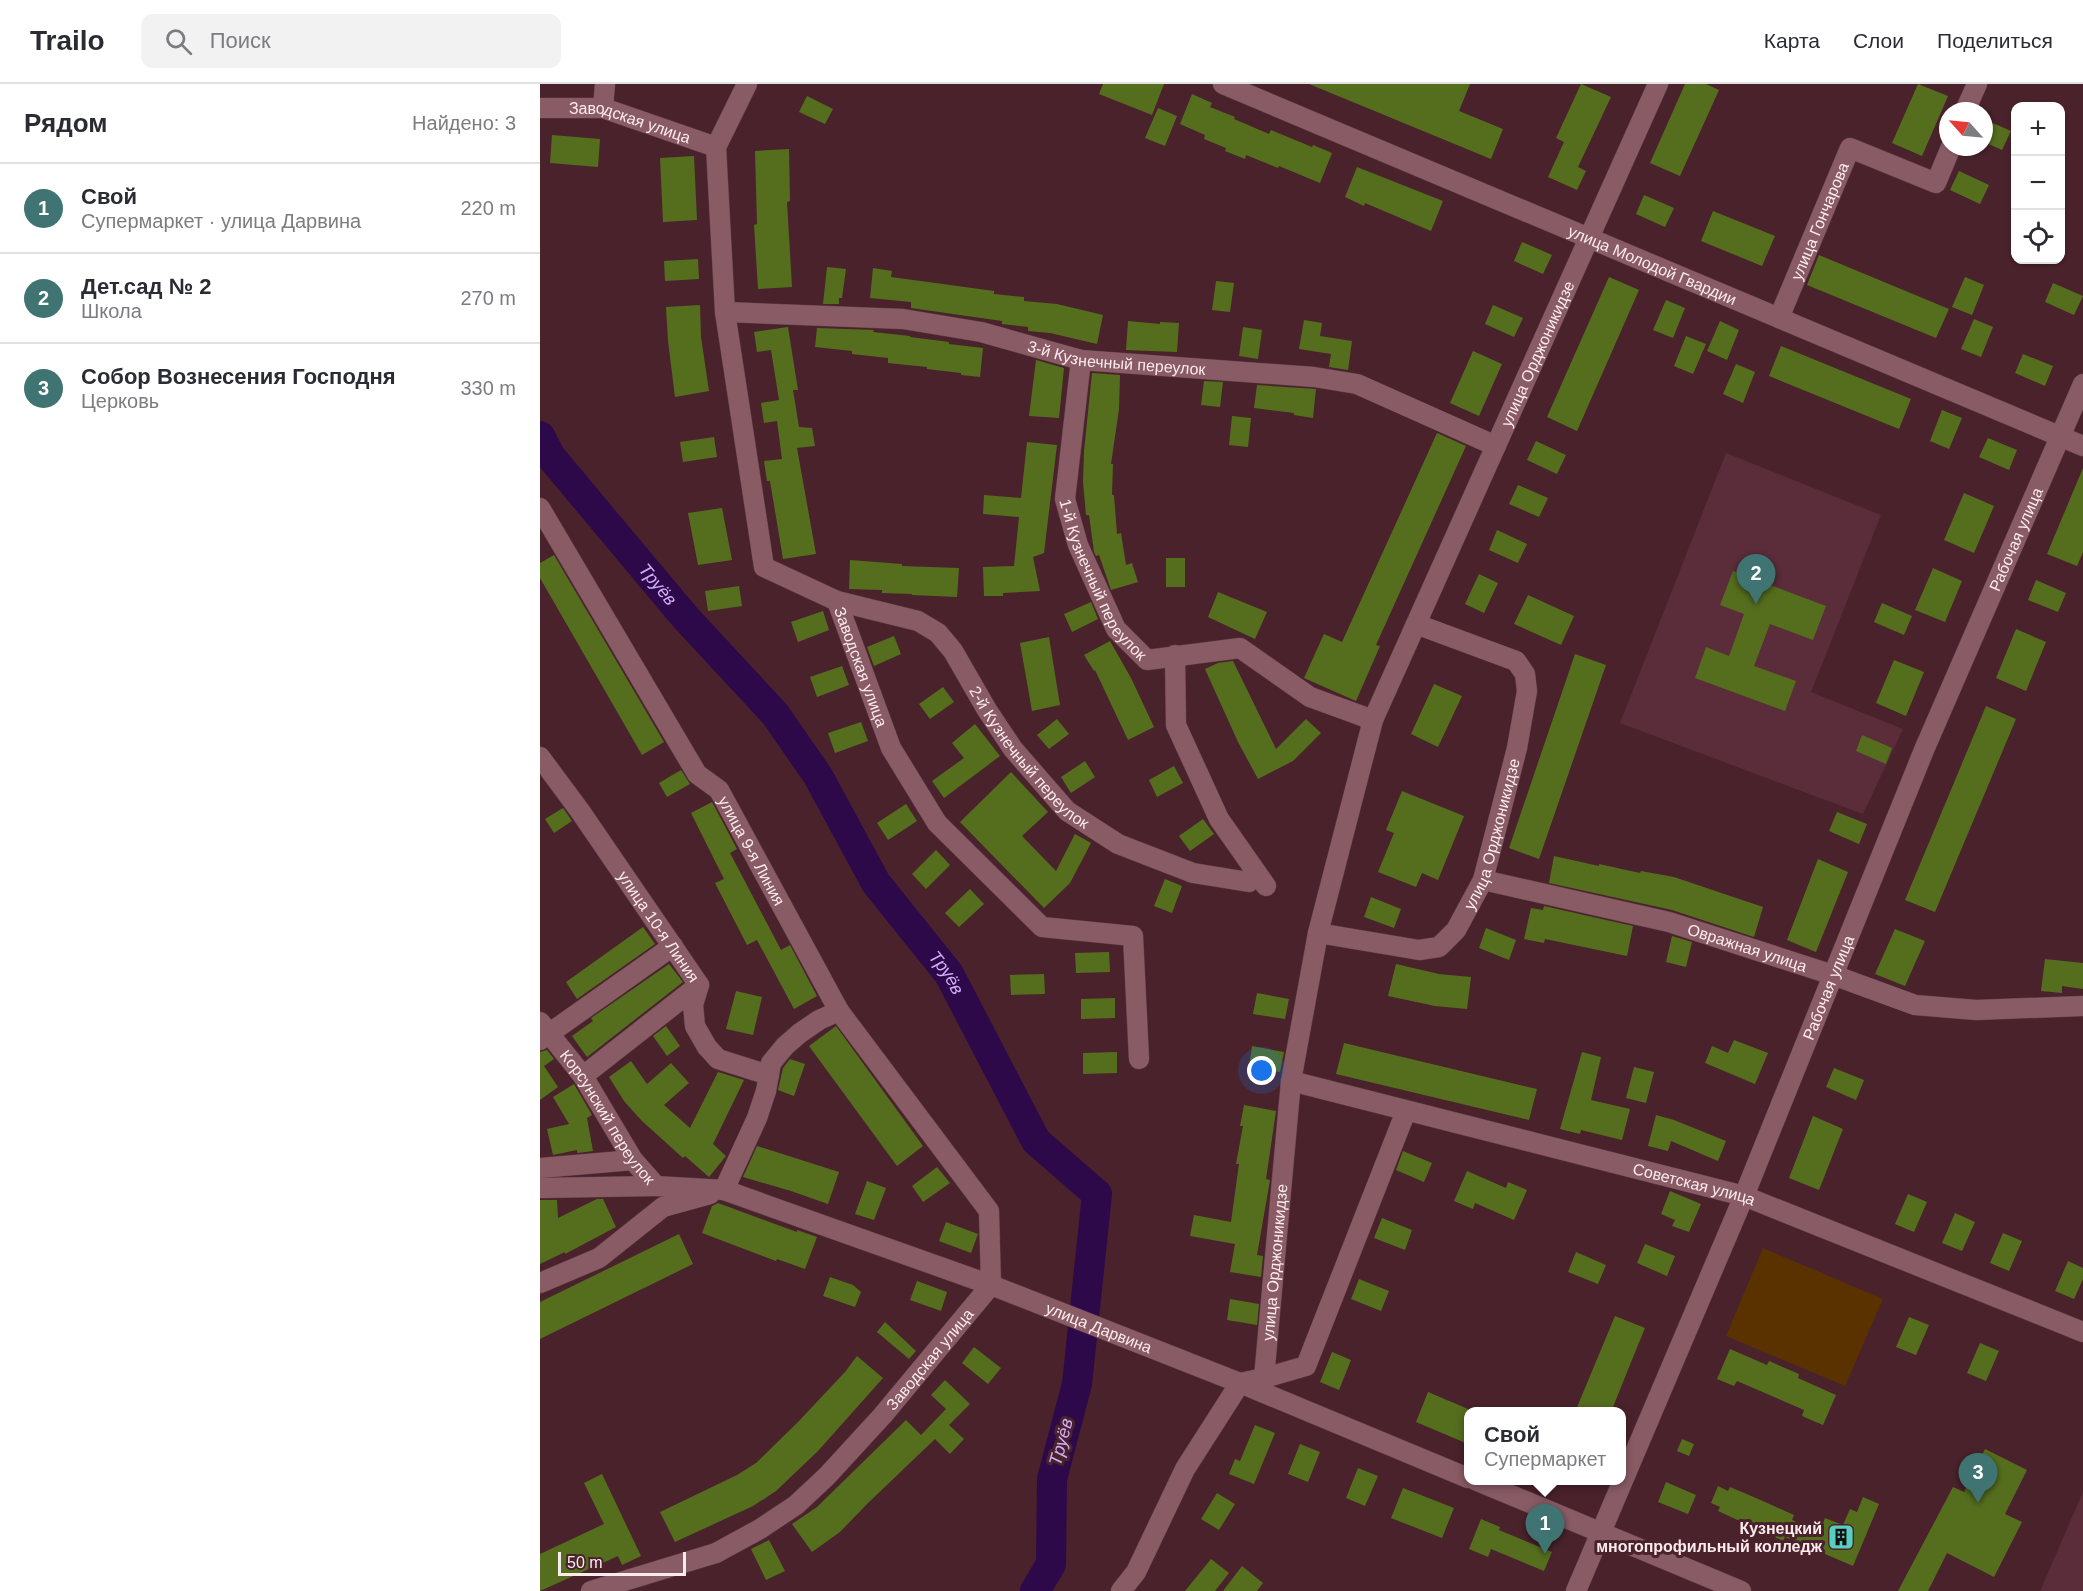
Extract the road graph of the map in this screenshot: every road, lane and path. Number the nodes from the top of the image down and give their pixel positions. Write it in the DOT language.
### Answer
graph roads {
  1 [pos="605,84"];
  2 [pos="747,84"];
  3 [pos="1223,84"];
  4 [pos="1658,84"];
  5 [pos="1977,84"];
  6 [pos="1969,102"];
  7 [pos="540,108"];
  8 [pos="603,108"];
  9 [pos="716,147"];
  10 [pos="1947,156"];
  11 [pos="1590,238"];
  12 [pos="725,312"];
  13 [pos="1779,318"];
  14 [pos="1081,360"];
  15 [pos="2083,384"];
  16 [pos="2061,437"];
  17 [pos="1496,446"];
  18 [pos="2083,446"];
  19 [pos="540,508"];
  20 [pos="837,601"];
  21 [pos="1416,624"];
  22 [pos="1175,655"];
  23 [pos="1373,720"];
  24 [pos="540,757"];
  25 [pos="1483,880"];
  26 [pos="1257,884"];
  27 [pos="1318,933"];
  28 [pos="673,946"];
  29 [pos="1833,975"];
  30 [pos="699,984"];
  31 [pos="2083,1006"];
  32 [pos="839,1011"];
  33 [pos="543,1031"];
  34 [pos="1139,1059"];
  35 [pos="769,1075"];
  36 [pos="583,1076"];
  37 [pos="1291,1081"];
  38 [pos="1406,1111"];
  39 [pos="633,1160"];
  40 [pos="540,1168"];
  41 [pos="656,1186"];
  42 [pos="540,1188"];
  43 [pos="724,1190"];
  44 [pos="1744,1196"];
  45 [pos="540,1283"];
  46 [pos="991,1285"];
  47 [pos="2083,1332"];
  48 [pos="1264,1378"];
  49 [pos="1240,1383"];
  50 [pos="1626,1471"];
  51 [pos="1464,1476"];
  52 [pos="1487,1485"];
  53 [pos="1620,1485"];
  54 [pos="1600,1532"];
  55 [pos="591,1591"];
  56 [pos="1121,1591"];
  57 [pos="1576,1591"];
  58 [pos="1741,1591"];
  1 -- 8 [label="street"];
  2 -- 9 [label="street, Заводская улица"];
  3 -- 11 [label="street, улица Молодой Гвардии"];
  4 -- 11 [label="street, улица Орджоникидзе"];
  5 -- 6 [label="street"];
  7 -- 8 [label="street, Заводская улица"];
  8 -- 9 [label="street, Заводская улица"];
  9 -- 12 [label="street, Заводская улица"];
  10 -- 13 [label="street, улица Гончарова"];
  11 -- 13 [label="street, улица Молодой Гвардии"];
  11 -- 17 [label="street, улица Орджоникидзе"];
  12 -- 14 [label="street, 3-й Кузнечный переулок"];
  12 -- 20 [label="street, Заводская улица"];
  13 -- 16 [label="street, улица Молодой Гвардии"];
  14 -- 17 [label="street, 3-й Кузнечный переулок"];
  14 -- 22 [label="street, 1-й Кузнечный переулок"];
  15 -- 16 [label="street, Рабочая улица"];
  16 -- 18 [label="street, улица Молодой Гвардии"];
  16 -- 29 [label="street, Рабочая улица"];
  17 -- 21 [label="street, улица Орджоникидзе"];
  19 -- 32 [label="street, улица 9-я Линия"];
  20 -- 26 [label="street, 2-й Кузнечный переулок"];
  20 -- 34 [label="street, Заводская улица"];
  21 -- 23 [label="street, улица Орджоникидзе"];
  21 -- 25 [label="street, улица Орджоникидзе"];
  22 -- 23 [label="street, 1-й Кузнечный переулок"];
  22 -- 26 [label="street, 1-й Кузнечный переулок"];
  23 -- 27 [label="street, улица Орджоникидзе"];
  24 -- 28 [label="street, улица 10-я Линия"];
  25 -- 27 [label="street, улица Орджоникидзе"];
  25 -- 29 [label="street, Овражная улица"];
  27 -- 37 [label="street, улица Орджоникидзе"];
  28 -- 30 [label="street, улица 10-я Линия"];
  28 -- 33 [label="street"];
  29 -- 31 [label="street, Овражная улица"];
  29 -- 44 [label="street, Рабочая улица"];
  30 -- 35 [label="street, улица 10-я Линия"];
  30 -- 36 [label="street"];
  32 -- 35 [label="street"];
  32 -- 46 [label="street"];
  33 -- 36 [label="street, Корсунский переулок"];
  35 -- 43 [label="street"];
  36 -- 39 [label="street, Корсунский переулок"];
  37 -- 38 [label="street, Советская улица"];
  37 -- 48 [label="street, улица Орджоникидзе"];
  38 -- 44 [label="street, Советская улица"];
  38 -- 48 [label="street"];
  39 -- 40 [label="street"];
  39 -- 41 [label="street, Корсунский переулок"];
  41 -- 42 [label="street"];
  41 -- 43 [label="street, Корсунский переулок"];
  43 -- 45 [label="street"];
  43 -- 46 [label="street, улица Дарвина"];
  44 -- 47 [label="street, Советская улица"];
  44 -- 50 [label="street, Рабочая улица"];
  46 -- 49 [label="street, улица Дарвина"];
  46 -- 55 [label="street, Заводская улица"];
  48 -- 49 [label="street"];
  49 -- 51 [label="street, улица Дарвина"];
  49 -- 56 [label="street"];
  52 -- 54 [label="street"];
  53 -- 54 [label="street, Рабочая улица"];
  54 -- 57 [label="street, Рабочая улица"];
  54 -- 58 [label="street"];
}
